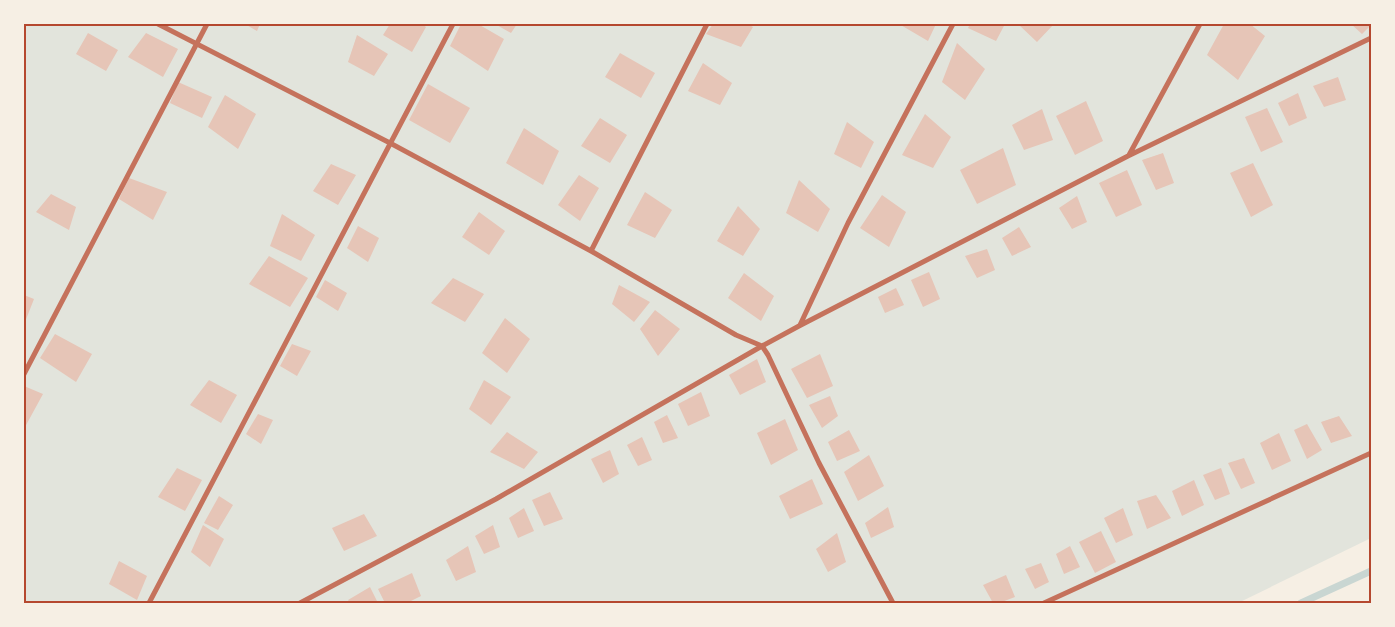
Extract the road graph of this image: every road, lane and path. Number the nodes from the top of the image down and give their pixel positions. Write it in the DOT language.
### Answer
graph roads {
  1 [pos="158,24"];
  2 [pos="207,24"];
  3 [pos="453,24"];
  4 [pos="707,24"];
  5 [pos="953,24"];
  6 [pos="1200,24"];
  7 [pos="1371,38"];
  8 [pos="196,43"];
  9 [pos="390,143"];
  10 [pos="1128,156"];
  11 [pos="591,251"];
  12 [pos="800,326"];
  13 [pos="762,346"];
  14 [pos="24,374"];
  15 [pos="1371,453"];
  16 [pos="149,603"];
  17 [pos="300,603"];
  18 [pos="893,603"];
  19 [pos="1044,603"];
  1 -- 8 [label="street"];
  2 -- 8 [label="street"];
  3 -- 9 [label="street"];
  4 -- 11 [label="street"];
  5 -- 12 [label="street"];
  6 -- 10 [label="street"];
  7 -- 10 [label="street"];
  8 -- 9 [label="street"];
  8 -- 14 [label="street"];
  9 -- 11 [label="street"];
  9 -- 16 [label="street"];
  10 -- 12 [label="street"];
  11 -- 13 [label="street"];
  12 -- 13 [label="street"];
  13 -- 17 [label="street"];
  13 -- 18 [label="street"];
  15 -- 19 [label="street"];
}
